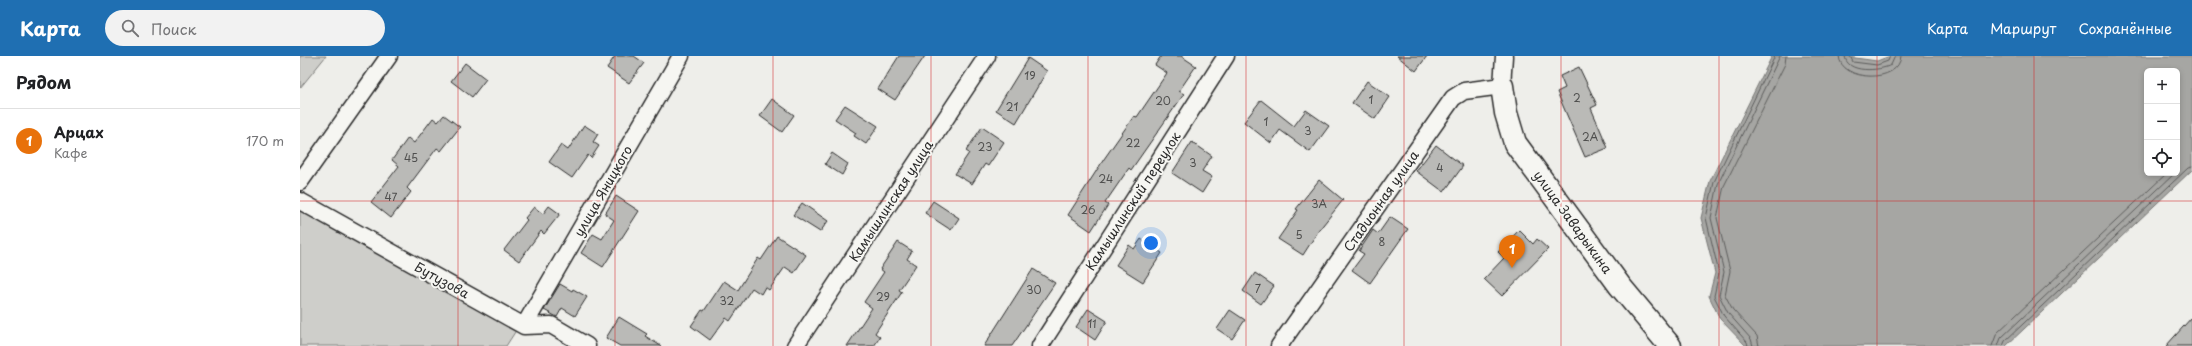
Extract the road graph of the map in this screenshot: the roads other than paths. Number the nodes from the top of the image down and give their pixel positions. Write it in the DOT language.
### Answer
graph roads {
  1 [pos="390,56"];
  2 [pos="681,56"];
  3 [pos="987,56"];
  4 [pos="1226,56"];
  5 [pos="1504,56"];
  6 [pos="1502,86"];
  7 [pos="300,182"];
  8 [pos="300,201"];
  9 [pos="524,326"];
  10 [pos="587,346"];
  11 [pos="796,346"];
  12 [pos="1040,346"];
  13 [pos="1279,346"];
  14 [pos="1670,346"];
  1 -- 7 [label="street"];
  2 -- 9 [label="street, улица Яницкого"];
  3 -- 11 [label="street, Камышлинская улица"];
  4 -- 12 [label="street, Камышлинский переулок"];
  5 -- 6 [label="street"];
  6 -- 13 [label="street, Стадионная улица"];
  6 -- 14 [label="street, улица Заварыкина"];
  8 -- 9 [label="street, Бутузова"];
  9 -- 10 [label="street"];
}
